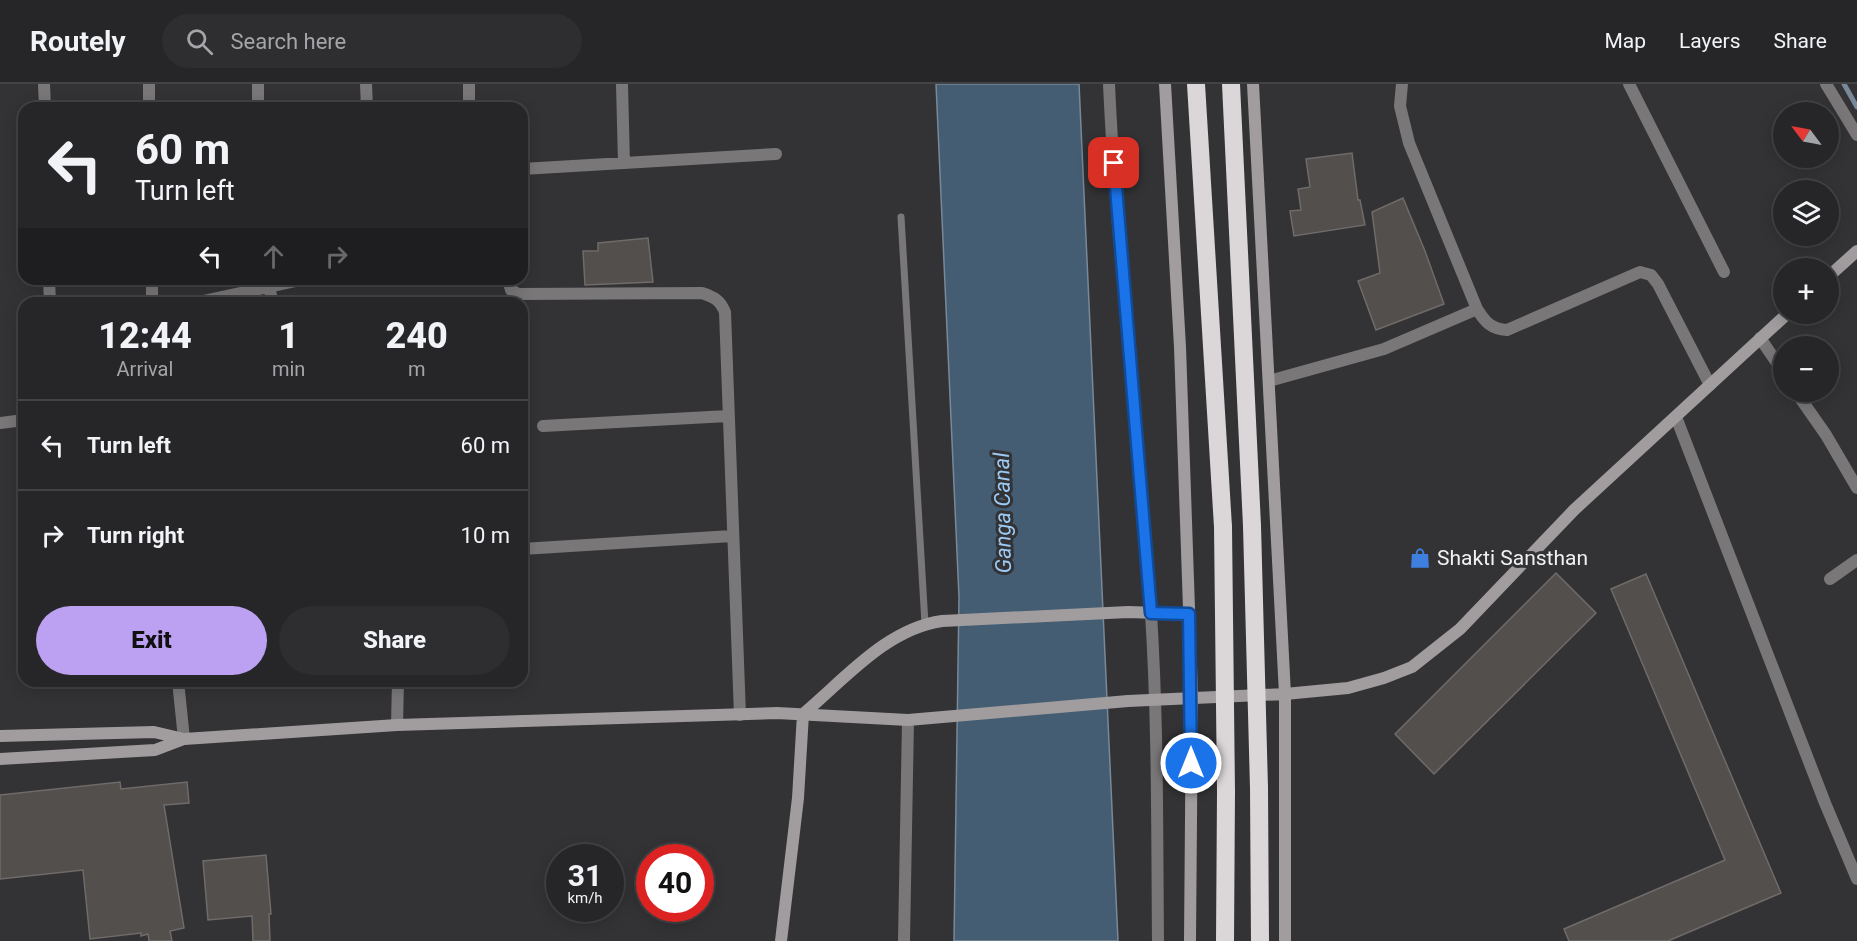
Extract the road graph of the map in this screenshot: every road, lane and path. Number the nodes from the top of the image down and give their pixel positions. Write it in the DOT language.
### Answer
graph roads {
  1 [pos="44,84"];
  2 [pos="149,84"];
  3 [pos="258,84"];
  4 [pos="366,84"];
  5 [pos="469,84"];
  6 [pos="622,84"];
  7 [pos="1109,84"];
  8 [pos="1165,84"];
  9 [pos="1196,84"];
  10 [pos="1231,84"];
  11 [pos="1253,84"];
  12 [pos="1402,84"];
  13 [pos="1629,84"];
  14 [pos="1826,84"];
  15 [pos="45,102"];
  16 [pos="149,102"];
  17 [pos="258,102"];
  18 [pos="367,102"];
  19 [pos="469,102"];
  20 [pos="1857,135"];
  21 [pos="776,154"];
  22 [pos="624,163"];
  23 [pos="528,169"];
  24 [pos="901,218"];
  25 [pos="1856,255"];
  26 [pos="1839,268"];
  27 [pos="1724,272"];
  28 [pos="260,285"];
  29 [pos="510,285"];
  30 [pos="216,297"];
  31 [pos="1477,309"];
  32 [pos="1776,324"];
  33 [pos="1760,338"];
  34 [pos="1773,357"];
  35 [pos="1269,381"];
  36 [pos="1710,386"];
  37 [pos="1802,402"];
  38 [pos="728,416"];
  39 [pos="1676,417"];
  40 [pos="18,421"];
  41 [pos="0,423"];
  42 [pos="543,426"];
  43 [pos="1857,488"];
  44 [pos="732,536"];
  45 [pos="528,549"];
  46 [pos="1857,560"];
  47 [pos="1830,579"];
  48 [pos="1151,613"];
  49 [pos="1189,614"];
  50 [pos="926,624"];
  51 [pos="179,687"];
  52 [pos="398,687"];
  53 [pos="1285,694"];
  54 [pos="1192,696"];
  55 [pos="1156,699"];
  56 [pos="803,714"];
  57 [pos="740,715"];
  58 [pos="908,720"];
  59 [pos="397,725"];
  60 [pos="0,736"];
  61 [pos="184,739"];
  62 [pos="0,759"];
  63 [pos="1857,879"];
  64 [pos="781,941"];
  65 [pos="904,941"];
  66 [pos="1158,941"];
  67 [pos="1190,941"];
  68 [pos="1225,941"];
  69 [pos="1260,941"];
  70 [pos="1285,941"];
  1 -- 15 [label="street"];
  2 -- 16 [label="street"];
  3 -- 17 [label="street"];
  4 -- 18 [label="street"];
  5 -- 19 [label="street"];
  6 -- 22 [label="street"];
  7 -- 48 [label="street"];
  8 -- 49 [label="main road"];
  9 -- 68 [label="highway, bridge"];
  10 -- 69 [label="highway, bridge"];
  11 -- 35 [label="main road"];
  12 -- 31 [label="street"];
  13 -- 27 [label="street"];
  14 -- 20 [label="street"];
  21 -- 22 [label="street"];
  22 -- 23 [label="street"];
  24 -- 50 [label="lane"];
  25 -- 26 [label="main road"];
  28 -- 30 [label="street"];
  29 -- 38 [label="street"];
  31 -- 35 [label="street"];
  31 -- 36 [label="street"];
  32 -- 33 [label="main road"];
  33 -- 34 [label="street"];
  33 -- 36 [label="main road"];
  35 -- 53 [label="main road"];
  36 -- 39 [label="main road"];
  37 -- 43 [label="street"];
  38 -- 42 [label="street"];
  38 -- 44 [label="street"];
  39 -- 53 [label="main road"];
  39 -- 63 [label="street"];
  40 -- 41 [label="street"];
  44 -- 45 [label="street"];
  44 -- 57 [label="street"];
  46 -- 47 [label="street"];
  48 -- 49 [label="main road"];
  48 -- 50 [label="main road"];
  48 -- 55 [label="street"];
  49 -- 54 [label="main road"];
  50 -- 56 [label="main road"];
  51 -- 61 [label="street"];
  52 -- 59 [label="street"];
  53 -- 54 [label="main road"];
  53 -- 70 [label="main road"];
  54 -- 55 [label="main road"];
  54 -- 67 [label="main road"];
  55 -- 58 [label="main road"];
  55 -- 66 [label="street"];
  56 -- 57 [label="main road"];
  56 -- 58 [label="main road"];
  56 -- 64 [label="main road"];
  57 -- 59 [label="main road"];
  58 -- 65 [label="street"];
  59 -- 61 [label="main road"];
  60 -- 61 [label="main road"];
  61 -- 62 [label="main road"];
}
